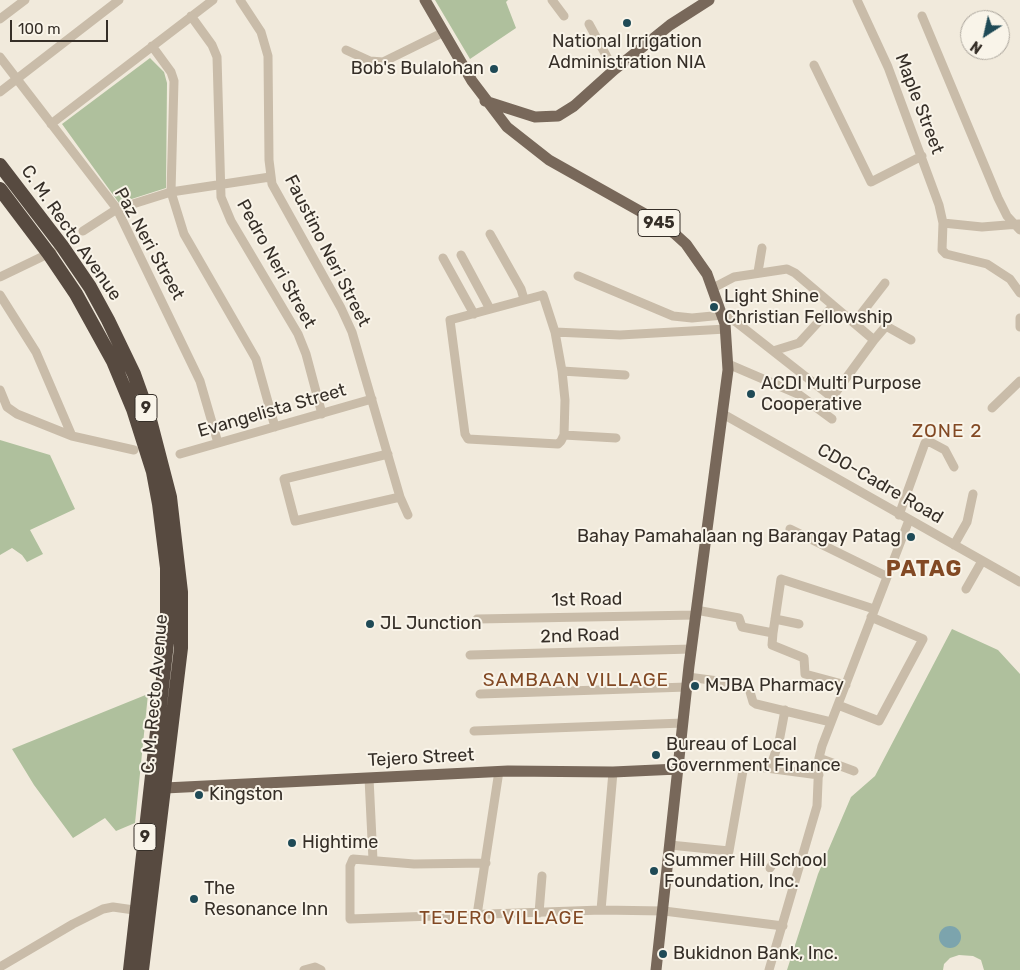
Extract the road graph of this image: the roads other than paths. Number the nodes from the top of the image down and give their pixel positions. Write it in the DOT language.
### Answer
graph roads {
  1 [pos="25,0"];
  2 [pos="119,0"];
  3 [pos="213,0"];
  4 [pos="240,0"];
  5 [pos="425,0"];
  6 [pos="552,0"];
  7 [pos="709,0"];
  8 [pos="858,0"];
  9 [pos="191,16"];
  10 [pos="564,16"];
  11 [pos="922,16"];
  12 [pos="0,19"];
  13 [pos="589,24"];
  14 [pos="444,32"];
  15 [pos="152,46"];
  16 [pos="346,50"];
  17 [pos="0,57"];
  18 [pos="814,65"];
  19 [pos="614,70"];
  20 [pos="17,79"];
  21 [pos="0,92"];
  22 [pos="485,101"];
  23 [pos="51,124"];
  24 [pos="922,156"];
  25 [pos="0,165"];
  26 [pos="270,177"];
  27 [pos="219,185"];
  28 [pos="0,189"];
  29 [pos="171,192"];
  30 [pos="117,209"];
  31 [pos="943,223"];
  32 [pos="1018,226"];
  33 [pos="83,231"];
  34 [pos="490,234"];
  35 [pos="62,246"];
  36 [pos="762,248"];
  37 [pos="50,254"];
  38 [pos="461,255"];
  39 [pos="443,258"];
  40 [pos="758,272"];
  41 [pos="578,276"];
  42 [pos="0,277"];
  43 [pos="885,282"];
  44 [pos="713,288"];
  45 [pos="1020,293"];
  46 [pos="0,295"];
  47 [pos="524,299"];
  48 [pos="833,306"];
  49 [pos="490,309"];
  50 [pos="474,314"];
  51 [pos="723,315"];
  52 [pos="1020,318"];
  53 [pos="854,323"];
  54 [pos="1020,326"];
  55 [pos="726,328"];
  56 [pos="555,332"];
  57 [pos="874,340"];
  58 [pos="911,340"];
  59 [pos="773,351"];
  60 [pos="728,364"];
  61 [pos="562,370"];
  62 [pos="625,375"];
  63 [pos="1020,381"];
  64 [pos="0,390"];
  65 [pos="372,399"];
  66 [pos="992,408"];
  67 [pos="322,414"];
  68 [pos="723,414"];
  69 [pos="832,418"];
  70 [pos="275,427"];
  71 [pos="564,434"];
  72 [pos="72,436"];
  73 [pos="616,438"];
  74 [pos="218,443"];
  75 [pos="147,452"];
  76 [pos="180,454"];
  77 [pos="388,454"];
  78 [pos="954,467"];
  79 [pos="973,494"];
  80 [pos="400,497"];
  81 [pos="408,515"];
  82 [pos="900,515"];
  83 [pos="909,520"];
  84 [pos="790,529"];
  85 [pos="954,545"];
  86 [pos="982,561"];
  87 [pos="886,576"];
  88 [pos="1020,582"];
  89 [pos="966,588"];
  90 [pos="696,613"];
  91 [pos="872,613"];
  92 [pos="477,619"];
  93 [pos="775,620"];
  94 [pos="799,624"];
  95 [pos="773,633"];
  96 [pos="692,649"];
  97 [pos="470,655"];
  98 [pos="688,682"];
  99 [pos="846,685"];
  100 [pos="163,686"];
  101 [pos="177,688"];
  102 [pos="480,694"];
  103 [pos="168,704"];
  104 [pos="838,705"];
  105 [pos="785,710"];
  106 [pos="832,722"];
  107 [pos="683,723"];
  108 [pos="474,731"];
  109 [pos="820,758"];
  110 [pos="770,768"];
  111 [pos="678,769"];
  112 [pos="499,771"];
  113 [pos="854,771"];
  114 [pos="613,772"];
  115 [pos="819,774"];
  116 [pos="370,778"];
  117 [pos="165,788"];
  118 [pos="670,845"];
  119 [pos="373,860"];
  120 [pos="486,862"];
  121 [pos="800,865"];
  122 [pos="770,868"];
  123 [pos="542,876"];
  124 [pos="601,910"];
  125 [pos="143,911"];
  126 [pos="664,911"];
  127 [pos="539,913"];
  128 [pos="477,915"];
  129 [pos="783,926"];
  130 [pos="0,968"];
  131 [pos="130,970"];
  132 [pos="142,970"];
  133 [pos="304,970"];
  134 [pos="321,970"];
  135 [pos="656,970"];
  136 [pos="769,970"];
  1 -- 12 [label="street"];
  2 -- 20 [label="street"];
  3 -- 9 [label="street"];
  4 -- 26 [label="street, Faustino Neri Street"];
  5 -- 14 [label="main road, 945"];
  6 -- 10 [label="street"];
  7 -- 19 [label="main road"];
  8 -- 24 [label="street, Maple Street"];
  9 -- 15 [label="street"];
  9 -- 27 [label="street, Pedro Neri Street"];
  11 -- 32 [label="street"];
  13 -- 19 [label="street"];
  14 -- 16 [label="street"];
  14 -- 22 [label="main road, 945"];
  15 -- 23 [label="street"];
  15 -- 29 [label="street"];
  17 -- 20 [label="street, Paz Neri Street"];
  18 -- 24 [label="street"];
  19 -- 22 [label="main road"];
  20 -- 21 [label="street"];
  20 -- 23 [label="street, Paz Neri Street"];
  22 -- 44 [label="main road, 945"];
  23 -- 30 [label="street, Paz Neri Street"];
  24 -- 31 [label="street, Maple Street"];
  25 -- 35 [label="highway, C. M. Recto Avenue / 9"];
  26 -- 27 [label="street"];
  26 -- 65 [label="street, Faustino Neri Street"];
  27 -- 29 [label="street"];
  27 -- 67 [label="street, Pedro Neri Street"];
  28 -- 37 [label="highway, C. M. Recto Avenue / 9"];
  29 -- 30 [label="street"];
  29 -- 70 [label="street"];
  30 -- 33 [label="street"];
  30 -- 74 [label="street, Paz Neri Street"];
  31 -- 32 [label="street"];
  31 -- 45 [label="street"];
  34 -- 47 [label="street"];
  35 -- 37 [label="street"];
  35 -- 75 [label="highway, C. M. Recto Avenue / 9"];
  36 -- 40 [label="street"];
  37 -- 42 [label="street"];
  37 -- 75 [label="highway, C. M. Recto Avenue / 9"];
  38 -- 49 [label="street"];
  39 -- 50 [label="street"];
  40 -- 44 [label="street"];
  40 -- 48 [label="street"];
  41 -- 51 [label="street"];
  43 -- 53 [label="street"];
  44 -- 51 [label="main road, 945"];
  46 -- 72 [label="street"];
  47 -- 49 [label="street"];
  47 -- 56 [label="street"];
  48 -- 53 [label="street"];
  48 -- 59 [label="street"];
  49 -- 50 [label="street"];
  50 -- 71 [label="street"];
  51 -- 55 [label="main road, 945"];
  51 -- 59 [label="street"];
  52 -- 54 [label="street"];
  53 -- 57 [label="street"];
  55 -- 56 [label="street"];
  55 -- 60 [label="main road, 945"];
  56 -- 61 [label="street"];
  57 -- 58 [label="street"];
  57 -- 59 [label="street"];
  60 -- 68 [label="main road, 945"];
  60 -- 69 [label="street"];
  61 -- 62 [label="street"];
  61 -- 71 [label="street"];
  63 -- 66 [label="street"];
  64 -- 72 [label="street"];
  65 -- 67 [label="street, Evangelista Street"];
  65 -- 77 [label="street, Faustino Neri Street"];
  67 -- 70 [label="street, Evangelista Street"];
  68 -- 82 [label="street, CDO-Cadre Road"];
  68 -- 90 [label="main road, 945"];
  70 -- 74 [label="street, Evangelista Street"];
  71 -- 73 [label="street"];
  72 -- 75 [label="street"];
  74 -- 76 [label="street, Evangelista Street"];
  75 -- 100 [label="highway, C. M. Recto Avenue / 9"];
  75 -- 101 [label="highway, C. M. Recto Avenue / 9"];
  77 -- 80 [label="street, Faustino Neri Street"];
  77 -- 80 [label="street"];
  78 -- 82 [label="street"];
  79 -- 85 [label="street"];
  80 -- 81 [label="street, Faustino Neri Street"];
  82 -- 83 [label="street, CDO-Cadre Road"];
  83 -- 85 [label="street, CDO-Cadre Road"];
  83 -- 87 [label="street"];
  84 -- 87 [label="street"];
  85 -- 86 [label="street, CDO-Cadre Road"];
  86 -- 88 [label="street, CDO-Cadre Road"];
  86 -- 89 [label="street"];
  87 -- 91 [label="street"];
  90 -- 92 [label="street, 1st Road"];
  90 -- 95 [label="street, 1st Road"];
  90 -- 96 [label="main road, 945"];
  91 -- 93 [label="street"];
  91 -- 99 [label="street"];
  91 -- 104 [label="street"];
  93 -- 94 [label="street"];
  93 -- 95 [label="street"];
  95 -- 99 [label="street"];
  96 -- 97 [label="street, 2nd Road"];
  96 -- 98 [label="main road, 945"];
  98 -- 102 [label="street"];
  98 -- 105 [label="street"];
  98 -- 107 [label="main road, 945"];
  99 -- 104 [label="street"];
  100 -- 101 [label="highway"];
  100 -- 103 [label="highway, C. M. Recto Avenue / 9"];
  101 -- 103 [label="highway, C. M. Recto Avenue / 9"];
  103 -- 117 [label="highway, C. M. Recto Avenue / 9"];
  103 -- 125 [label="highway, C. M. Recto Avenue / 9"];
  104 -- 106 [label="street"];
  105 -- 106 [label="street"];
  105 -- 110 [label="street"];
  106 -- 109 [label="street"];
  107 -- 108 [label="street"];
  107 -- 111 [label="main road, 945"];
  109 -- 113 [label="street"];
  109 -- 115 [label="street"];
  110 -- 115 [label="street"];
  110 -- 118 [label="street"];
  111 -- 114 [label="main road, Tejero Street"];
  111 -- 118 [label="main road, 945"];
  112 -- 114 [label="main road, Tejero Street"];
  112 -- 116 [label="main road, Tejero Street"];
  112 -- 120 [label="street"];
  114 -- 124 [label="street"];
  115 -- 121 [label="street"];
  116 -- 117 [label="main road, Tejero Street"];
  116 -- 119 [label="street"];
  117 -- 125 [label="highway, C. M. Recto Avenue / 9"];
  118 -- 126 [label="main road, 945"];
  119 -- 120 [label="street"];
  119 -- 128 [label="street"];
  120 -- 128 [label="street"];
  121 -- 122 [label="street"];
  121 -- 129 [label="street"];
  123 -- 127 [label="street"];
  124 -- 126 [label="street"];
  124 -- 127 [label="street"];
  125 -- 130 [label="street"];
  125 -- 131 [label="highway, C. M. Recto Avenue / 9"];
  125 -- 132 [label="highway, C. M. Recto Avenue / 9"];
  126 -- 129 [label="street"];
  126 -- 135 [label="main road, 945"];
  127 -- 128 [label="street"];
  129 -- 136 [label="street"];
  133 -- 134 [label="street"];
}
